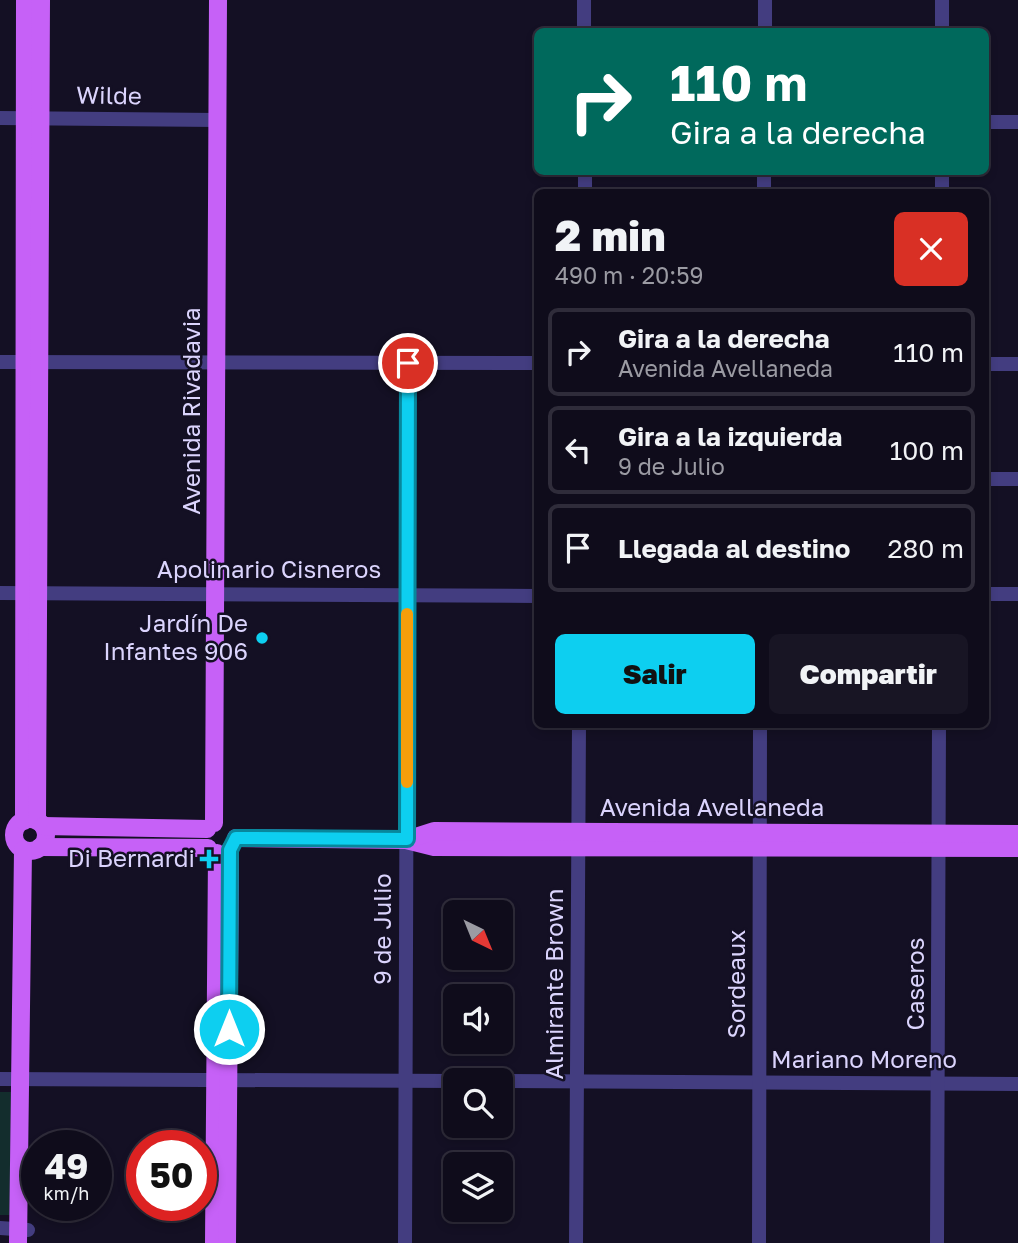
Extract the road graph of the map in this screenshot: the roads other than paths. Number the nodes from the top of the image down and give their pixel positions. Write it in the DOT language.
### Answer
graph roads {
  1 [pos="25,0"];
  2 [pos="41,0"];
  3 [pos="218,0"];
  4 [pos="230,0"];
  5 [pos="584,0"];
  6 [pos="765,0"];
  7 [pos="942,0"];
  8 [pos="584,28"];
  9 [pos="765,28"];
  10 [pos="942,28"];
  11 [pos="0,118"];
  12 [pos="32,118"];
  13 [pos="217,120"];
  14 [pos="989,122"];
  15 [pos="1018,122"];
  16 [pos="0,362"];
  17 [pos="32,362"];
  18 [pos="222,362"];
  19 [pos="408,363"];
  20 [pos="534,363"];
  21 [pos="989,364"];
  22 [pos="1018,364"];
  23 [pos="989,479"];
  24 [pos="1018,479"];
  25 [pos="0,593"];
  26 [pos="31,593"];
  27 [pos="221,593"];
  28 [pos="407,593"];
  29 [pos="989,594"];
  30 [pos="1018,594"];
  31 [pos="534,596"];
  32 [pos="579,728"];
  33 [pos="760,728"];
  34 [pos="939,728"];
  35 [pos="24,824"];
  36 [pos="215,825"];
  37 [pos="1018,834"];
  38 [pos="407,839"];
  39 [pos="578,840"];
  40 [pos="760,840"];
  41 [pos="939,841"];
  42 [pos="0,847"];
  43 [pos="223,847"];
  44 [pos="29,848"];
  45 [pos="1018,848"];
  46 [pos="0,1079"];
  47 [pos="25,1079"];
  48 [pos="221,1080"];
  49 [pos="406,1081"];
  50 [pos="443,1081"];
  51 [pos="513,1081"];
  52 [pos="577,1082"];
  53 [pos="759,1083"];
  54 [pos="938,1083"];
  55 [pos="1018,1084"];
  56 [pos="0,1228"];
  57 [pos="23,1236"];
  58 [pos="214,1243"];
  59 [pos="227,1243"];
  60 [pos="405,1243"];
  61 [pos="576,1243"];
  62 [pos="759,1243"];
  63 [pos="937,1243"];
  1 -- 12 [label="main road"];
  2 -- 12 [label="main road"];
  3 -- 13 [label="main road, Avenida Rivadavia"];
  4 -- 18 [label="main road, Avenida Rivadavia"];
  5 -- 8 [label="street"];
  6 -- 9 [label="street"];
  7 -- 10 [label="street"];
  11 -- 12 [label="street, Wilde"];
  12 -- 13 [label="street, Wilde"];
  12 -- 17 [label="main road"];
  13 -- 18 [label="main road, Avenida Rivadavia"];
  14 -- 15 [label="street"];
  16 -- 17 [label="street"];
  17 -- 18 [label="street"];
  17 -- 26 [label="main road"];
  18 -- 19 [label="street"];
  18 -- 27 [label="main road, Avenida Rivadavia"];
  19 -- 20 [label="street"];
  19 -- 28 [label="street, 9 de Julio"];
  21 -- 22 [label="street"];
  23 -- 24 [label="street"];
  25 -- 26 [label="street, Apolinario Cisneros"];
  26 -- 27 [label="street, Apolinario Cisneros"];
  26 -- 35 [label="main road"];
  27 -- 28 [label="street, Apolinario Cisneros"];
  27 -- 36 [label="main road, Avenida Rivadavia"];
  28 -- 31 [label="street, Apolinario Cisneros"];
  28 -- 38 [label="street, 9 de Julio"];
  29 -- 30 [label="street"];
  32 -- 39 [label="street, Almirante Brown"];
  33 -- 40 [label="street, Sordeaux"];
  34 -- 41 [label="street, Caseros"];
  35 -- 36 [label="main road"];
  35 -- 44 [label="main road"];
  35 -- 44 [label="main road"];
  36 -- 43 [label="main road, Avenida Rivadavia"];
  36 -- 43 [label="main road"];
  37 -- 41 [label="main road, Avenida Avellaneda"];
  38 -- 39 [label="main road, Avenida Avellaneda"];
  38 -- 43 [label="main road, Avenida Avellaneda"];
  38 -- 49 [label="street, 9 de Julio"];
  39 -- 40 [label="main road, Avenida Avellaneda"];
  39 -- 52 [label="street, Almirante Brown"];
  40 -- 41 [label="main road, Avenida Avellaneda"];
  40 -- 53 [label="street, Sordeaux"];
  41 -- 45 [label="main road, Avenida Avellaneda"];
  41 -- 54 [label="street, Caseros"];
  42 -- 44 [label="main road, Avenida Avellaneda"];
  43 -- 44 [label="main road, Avenida Avellaneda"];
  43 -- 48 [label="main road"];
  44 -- 47 [label="main road"];
  46 -- 47 [label="street"];
  47 -- 48 [label="street"];
  47 -- 57 [label="main road"];
  48 -- 49 [label="street"];
  48 -- 58 [label="main road"];
  48 -- 59 [label="main road"];
  49 -- 50 [label="street"];
  49 -- 60 [label="street, 9 de Julio"];
  51 -- 52 [label="street, Mariano Moreno"];
  52 -- 53 [label="street, Mariano Moreno"];
  52 -- 61 [label="street, Almirante Brown"];
  53 -- 54 [label="street, Mariano Moreno"];
  53 -- 62 [label="street, Sordeaux"];
  54 -- 55 [label="street, Mariano Moreno"];
  54 -- 63 [label="street, Caseros"];
  56 -- 57 [label="street"];
}
